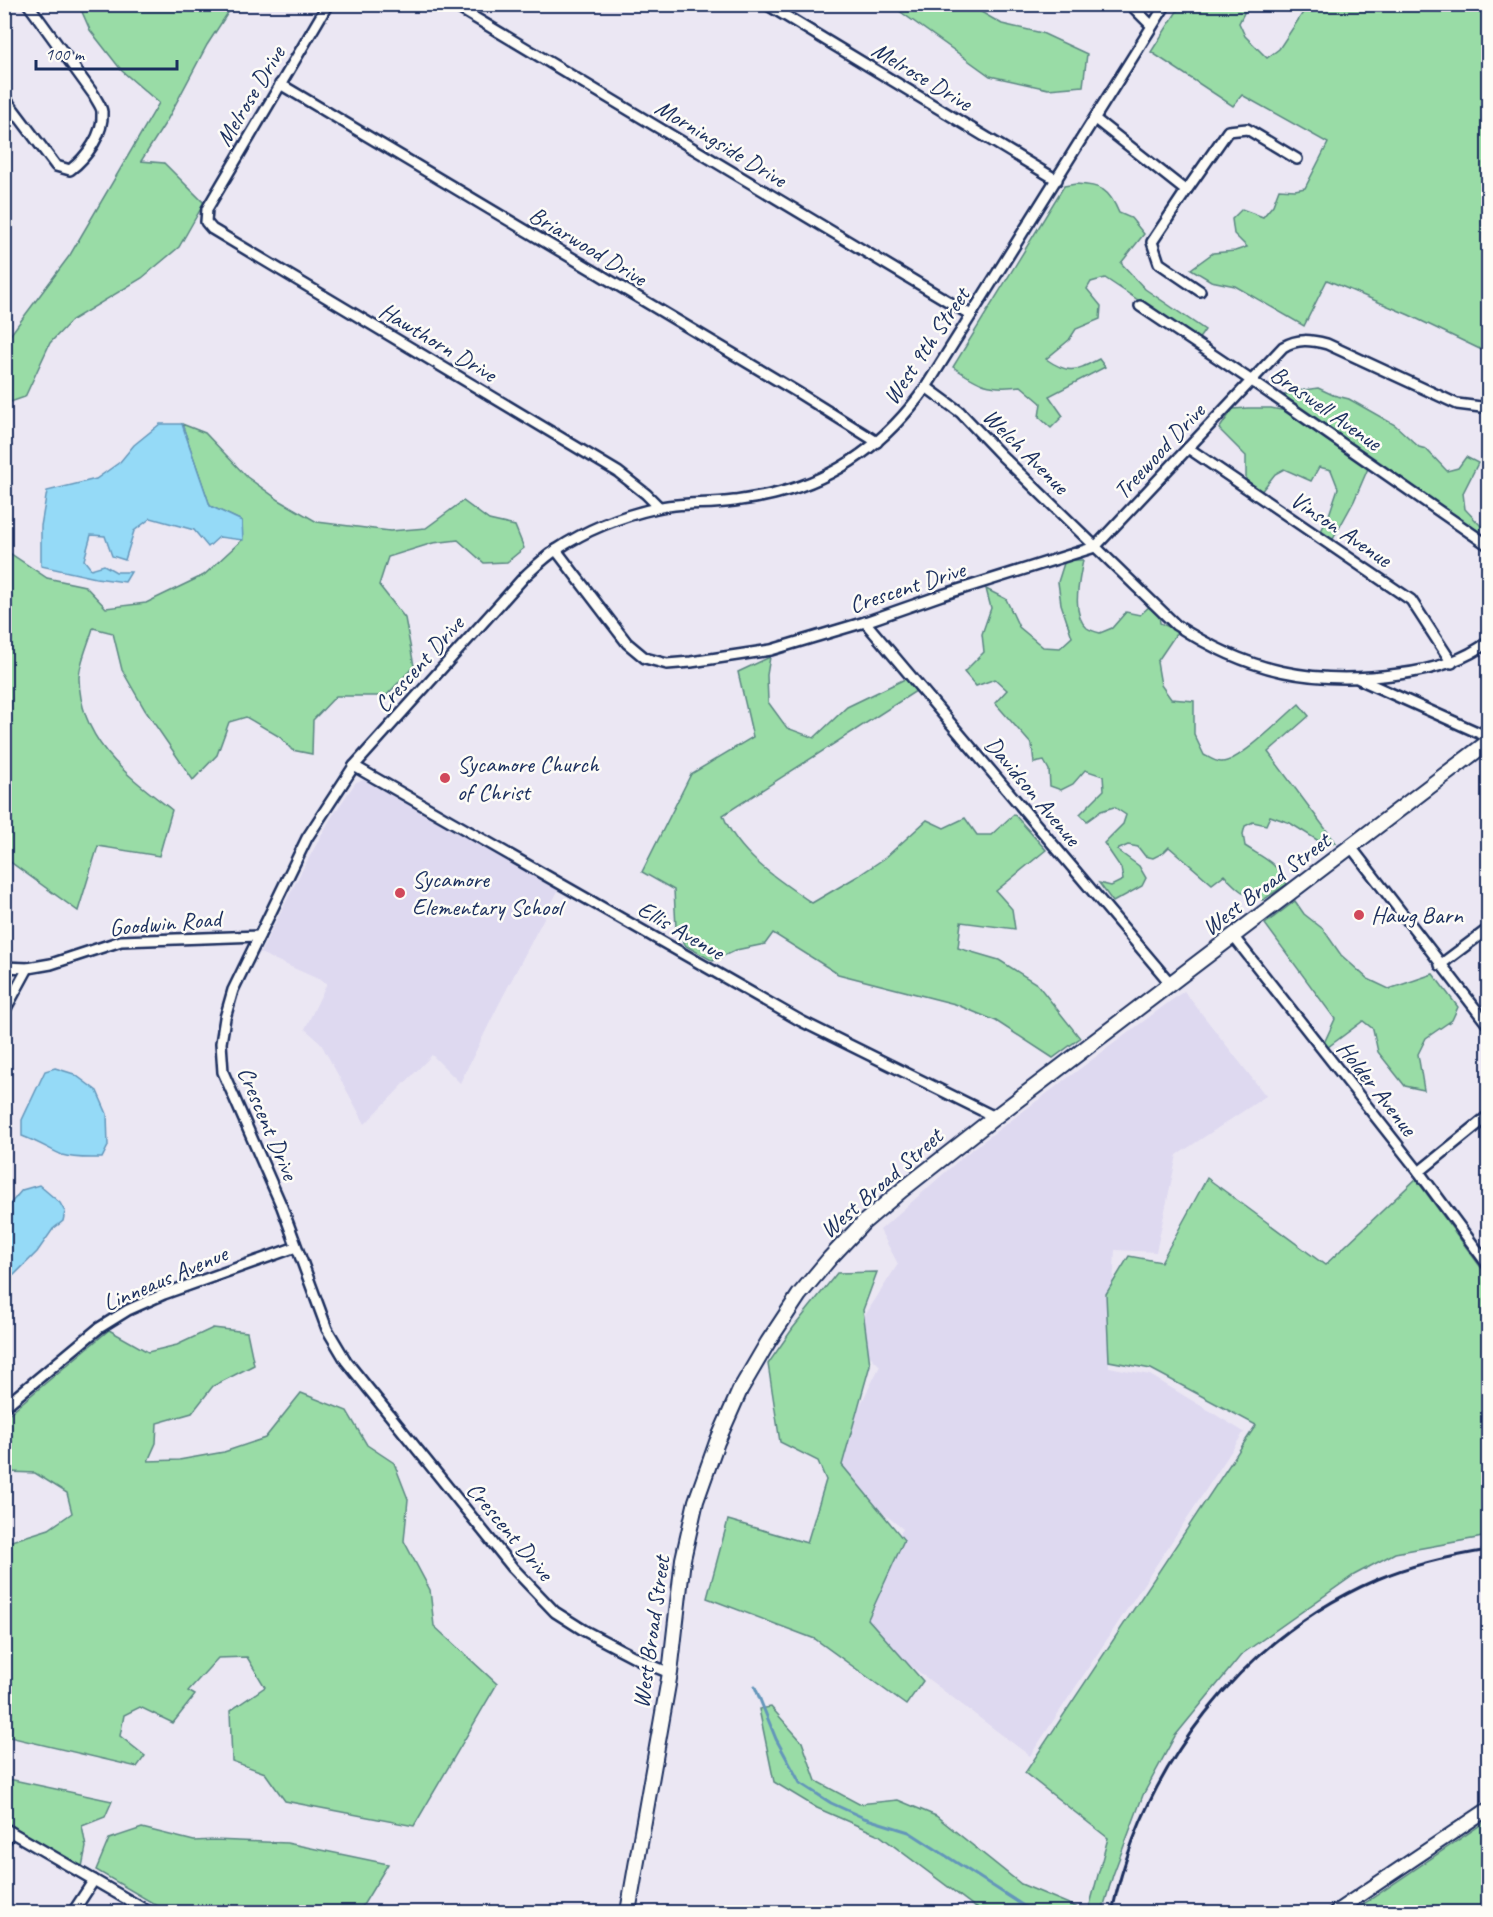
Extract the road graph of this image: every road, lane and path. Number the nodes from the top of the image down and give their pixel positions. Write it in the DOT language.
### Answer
graph roads {
  1 [pos="28,4"];
  2 [pos="328,4"];
  3 [pos="452,4"];
  4 [pos="766,4"];
  5 [pos="1130,4"];
  6 [pos="1166,4"];
  7 [pos="1152,26"];
  8 [pos="280,84"];
  9 [pos="4,97"];
  10 [pos="1095,119"];
  11 [pos="1297,159"];
  12 [pos="1057,180"];
  13 [pos="1186,190"];
  14 [pos="207,209"];
  15 [pos="1200,291"];
  16 [pos="1140,306"];
  17 [pos="971,315"];
  18 [pos="1252,381"];
  19 [pos="926,387"];
  20 [pos="1481,407"];
  21 [pos="877,442"];
  22 [pos="1188,448"];
  23 [pos="659,507"];
  24 [pos="1488,545"];
  25 [pos="1095,548"];
  26 [pos="556,550"];
  27 [pos="866,622"];
  28 [pos="1488,642"];
  29 [pos="1452,663"];
  30 [pos="1358,679"];
  31 [pos="1488,737"];
  32 [pos="1488,742"];
  33 [pos="354,766"];
  34 [pos="1350,847"];
  35 [pos="1488,929"];
  36 [pos="259,936"];
  37 [pos="1233,936"];
  38 [pos="1440,965"];
  39 [pos="4,967"];
  40 [pos="28,968"];
  41 [pos="1171,984"];
  42 [pos="4,1012"];
  43 [pos="1488,1025"];
  44 [pos="1488,1116"];
  45 [pos="995,1117"];
  46 [pos="1419,1172"];
  47 [pos="296,1247"];
  48 [pos="1488,1264"];
  49 [pos="4,1407"];
  50 [pos="670,1673"];
  51 [pos="1488,1809"];
  52 [pos="8,1830"];
  53 [pos="4,1842"];
  54 [pos="94,1880"];
  55 [pos="73,1912"];
  56 [pos="149,1912"];
  57 [pos="628,1912"];
  58 [pos="1335,1912"];
  1 -- 9 [label="street"];
  2 -- 8 [label="street, Melrose Drive"];
  3 -- 17 [label="street, Morningside Drive"];
  4 -- 12 [label="street, Melrose Drive"];
  5 -- 7 [label="street"];
  6 -- 7 [label="street, West 9th Street"];
  7 -- 10 [label="street, West 9th Street"];
  8 -- 14 [label="street, Melrose Drive"];
  8 -- 21 [label="street, Briarwood Drive"];
  10 -- 12 [label="street, West 9th Street"];
  10 -- 13 [label="street"];
  11 -- 13 [label="street"];
  12 -- 17 [label="street, West 9th Street"];
  13 -- 15 [label="street"];
  14 -- 23 [label="street, Hawthorn Drive"];
  16 -- 18 [label="street, Braswell Avenue"];
  17 -- 19 [label="street, West 9th Street"];
  18 -- 20 [label="street, Treewood Drive"];
  18 -- 22 [label="street, Treewood Drive"];
  18 -- 24 [label="street, Braswell Avenue"];
  19 -- 21 [label="street, West 9th Street"];
  19 -- 25 [label="street, Welch Avenue"];
  21 -- 23 [label="street, West 9th Street"];
  22 -- 25 [label="street, Treewood Drive"];
  22 -- 29 [label="street, Vinson Avenue"];
  23 -- 26 [label="street, West 9th Street"];
  25 -- 27 [label="street, Crescent Drive"];
  25 -- 30 [label="street"];
  26 -- 27 [label="street, Crescent Drive"];
  26 -- 33 [label="street, Crescent Drive"];
  27 -- 41 [label="street, Davidson Avenue"];
  28 -- 29 [label="street"];
  29 -- 30 [label="street"];
  30 -- 31 [label="street"];
  32 -- 34 [label="main road, West Broad Street"];
  33 -- 36 [label="street, Crescent Drive"];
  33 -- 45 [label="street, Ellis Avenue"];
  34 -- 37 [label="main road, West Broad Street"];
  34 -- 38 [label="street"];
  35 -- 38 [label="street"];
  36 -- 40 [label="street, Goodwin Road"];
  36 -- 47 [label="street, Crescent Drive"];
  37 -- 41 [label="main road, West Broad Street"];
  37 -- 46 [label="street, Holder Avenue"];
  38 -- 43 [label="street"];
  39 -- 40 [label="street, Goodwin Road"];
  40 -- 42 [label="street"];
  41 -- 45 [label="main road, West Broad Street"];
  44 -- 46 [label="street"];
  45 -- 50 [label="main road, West Broad Street"];
  46 -- 48 [label="street, Holder Avenue"];
  47 -- 49 [label="street, Linneaus Avenue"];
  47 -- 50 [label="street, Crescent Drive"];
  50 -- 57 [label="main road, West Broad Street"];
  51 -- 58 [label="street"];
  52 -- 53 [label="street"];
  52 -- 54 [label="street"];
  54 -- 55 [label="street"];
  54 -- 56 [label="street"];
}
